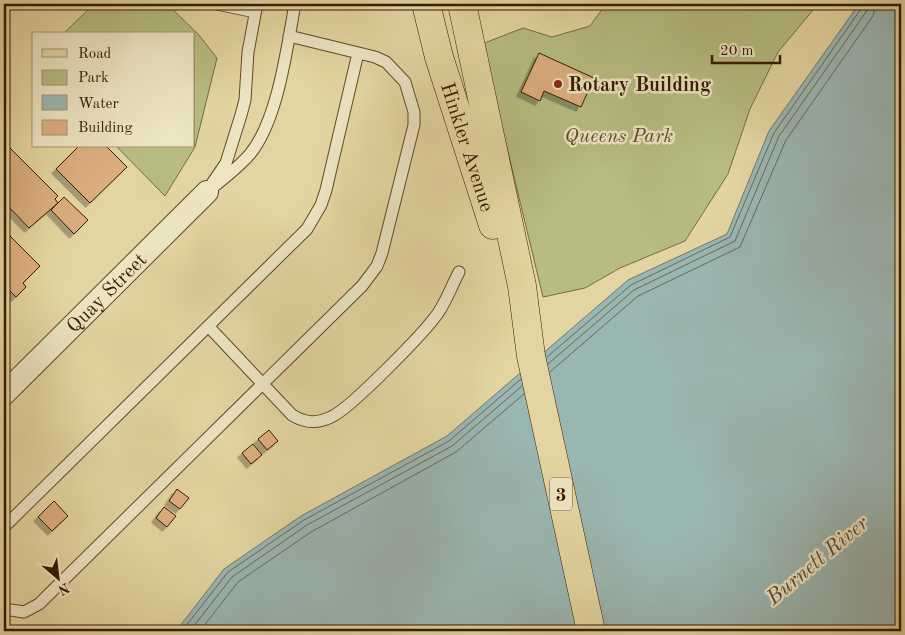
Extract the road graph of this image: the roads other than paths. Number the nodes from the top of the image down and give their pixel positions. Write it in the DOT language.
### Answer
graph roads {
  1 [pos="217,4"];
  2 [pos="295,4"];
  3 [pos="426,4"];
  4 [pos="462,4"];
  5 [pos="256,8"];
  6 [pos="289,36"];
  7 [pos="358,53"];
  8 [pos="207,192"];
  9 [pos="459,272"];
  10 [pos="515,288"];
  11 [pos="209,327"];
  12 [pos="262,385"];
  13 [pos="4,394"];
  14 [pos="4,527"];
  15 [pos="4,609"];
  16 [pos="591,631"];
  1 -- 5 [label="lane"];
  2 -- 6 [label="lane, Quay Street"];
  3 -- 10 [label="main road, Hinkler Avenue / 3"];
  4 -- 10 [label="main road, Hinkler Avenue / 3"];
  5 -- 8 [label="lane, Quay Street"];
  6 -- 7 [label="lane"];
  6 -- 8 [label="lane, Quay Street"];
  7 -- 11 [label="lane"];
  7 -- 12 [label="lane"];
  8 -- 13 [label="street, Quay Street"];
  9 -- 12 [label="lane"];
  10 -- 16 [label="main road, 3"];
  11 -- 12 [label="lane"];
  11 -- 14 [label="lane"];
  12 -- 15 [label="lane"];
}
